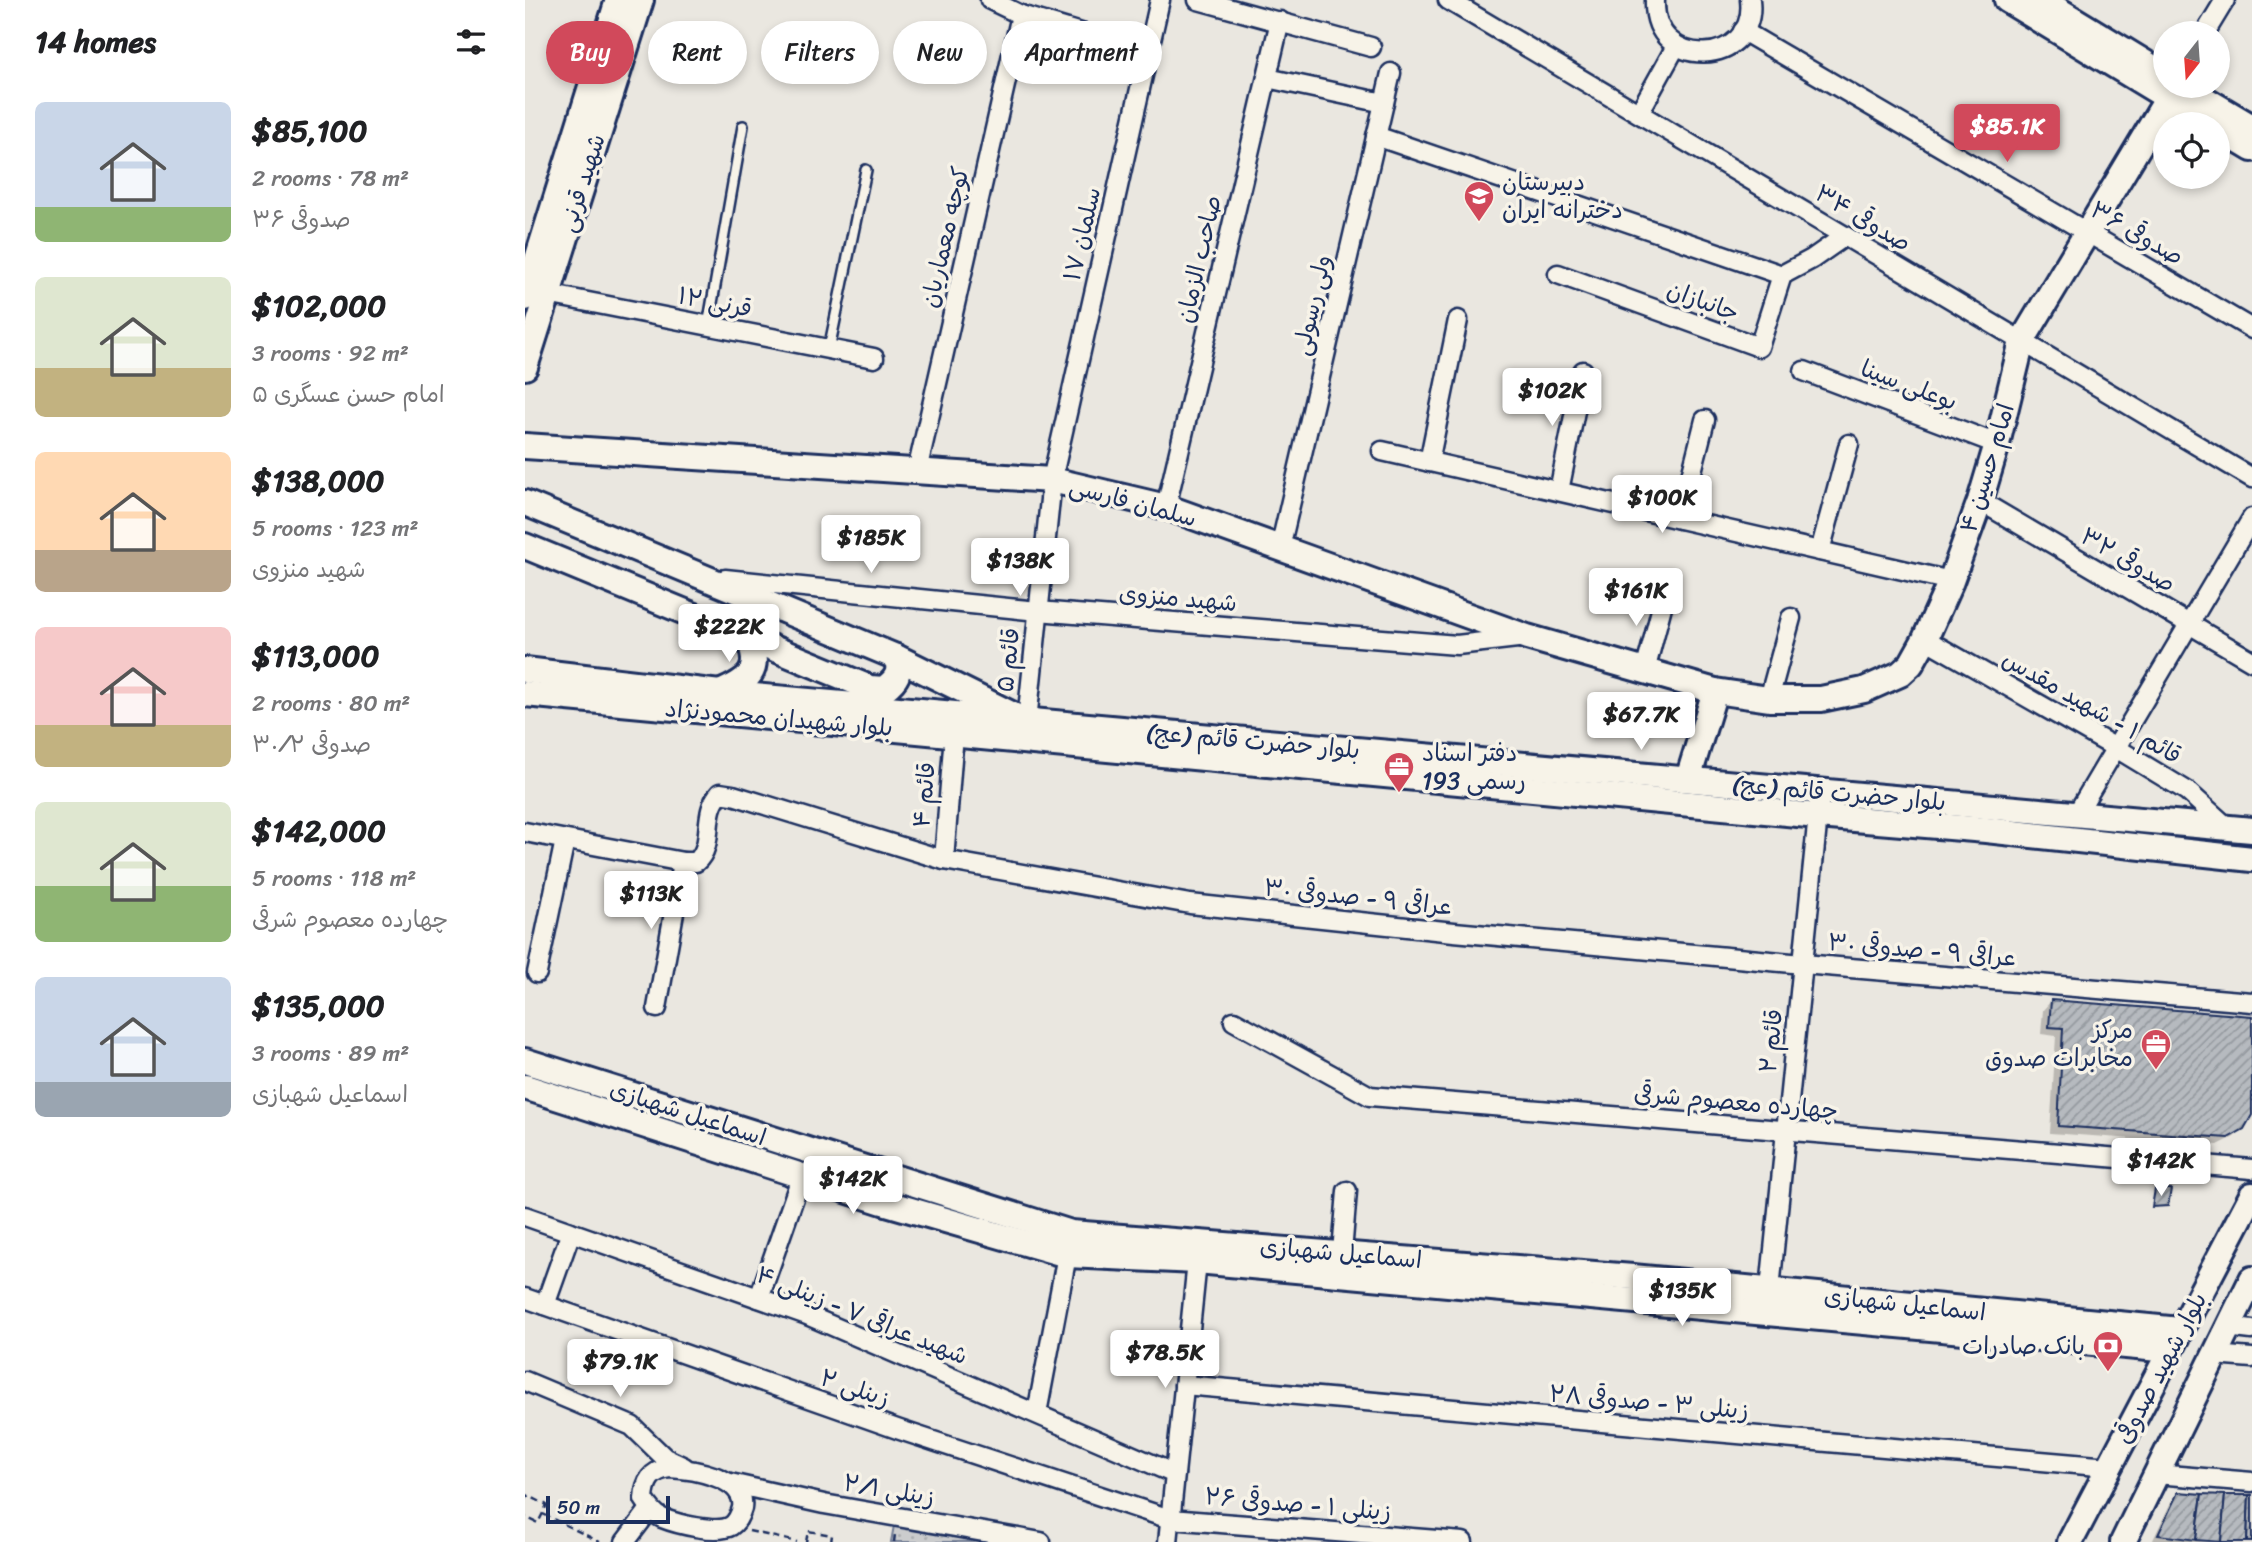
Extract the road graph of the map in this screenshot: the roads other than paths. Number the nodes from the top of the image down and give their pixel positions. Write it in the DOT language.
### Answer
graph roads {
  1 [pos="609,0"];
  2 [pos="618,0"];
  3 [pos="641,0"];
  4 [pos="990,0"];
  5 [pos="1160,0"];
  6 [pos="1198,0"];
  7 [pos="1448,0"];
  8 [pos="1655,0"];
  9 [pos="1750,0"];
  10 [pos="2007,0"];
  11 [pos="2042,0"];
  12 [pos="2225,0"];
  13 [pos="1021,15"];
  14 [pos="610,21"];
  15 [pos="612,21"];
  16 [pos="1041,21"];
  17 [pos="1155,21"];
  18 [pos="1280,21"];
  19 [pos="2212,21"];
  20 [pos="1743,31"];
  21 [pos="1676,46"];
  22 [pos="1371,47"];
  23 [pos="1391,73"];
  24 [pos="2153,73"];
  25 [pos="2153,76"];
  26 [pos="1267,78"];
  27 [pos="594,84"];
  28 [pos="1141,84"];
  29 [pos="2165,98"];
  30 [pos="2184,98"];
  31 [pos="2195,98"];
  32 [pos="1384,103"];
  33 [pos="2199,112"];
  34 [pos="1639,113"];
  35 [pos="743,127"];
  36 [pos="2252,127"];
  37 [pos="1376,136"];
  38 [pos="2230,136"];
  39 [pos="2252,149"];
  40 [pos="866,170"];
  41 [pos="2086,232"];
  42 [pos="1845,236"];
  43 [pos="1558,274"];
  44 [pos="1782,275"];
  45 [pos="536,296"];
  46 [pos="1458,320"];
  47 [pos="708,326"];
  48 [pos="2252,329"];
  49 [pos="2022,341"];
  50 [pos="829,349"];
  51 [pos="874,358"];
  52 [pos="525,367"];
  53 [pos="1583,371"];
  54 [pos="1804,371"];
  55 [pos="1706,420"];
  56 [pos="1849,444"];
  57 [pos="1997,444"];
  58 [pos="525,446"];
  59 [pos="1382,451"];
  60 [pos="1429,462"];
  61 [pos="917,471"];
  62 [pos="2252,478"];
  63 [pos="1052,480"];
  64 [pos="1559,492"];
  65 [pos="1980,501"];
  66 [pos="525,503"];
  67 [pos="1166,507"];
  68 [pos="2252,518"];
  69 [pos="1681,519"];
  70 [pos="525,546"];
  71 [pos="1280,548"];
  72 [pos="1820,551"];
  73 [pos="700,577"];
  74 [pos="1951,581"];
  75 [pos="1665,595"];
  76 [pos="1038,611"];
  77 [pos="1791,618"];
  78 [pos="2190,624"];
  79 [pos="1527,637"];
  80 [pos="749,639"];
  81 [pos="1925,639"];
  82 [pos="895,657"];
  83 [pos="2252,661"];
  84 [pos="525,670"];
  85 [pos="1645,671"];
  86 [pos="1715,691"];
  87 [pos="720,693"];
  88 [pos="525,694"];
  89 [pos="1769,699"];
  90 [pos="1030,731"];
  91 [pos="954,734"];
  92 [pos="2116,748"];
  93 [pos="1688,779"];
  94 [pos="1821,792"];
  95 [pos="2076,815"];
  96 [pos="1818,816"];
  97 [pos="2240,829"];
  98 [pos="525,832"];
  99 [pos="565,840"];
  100 [pos="2252,859"];
  101 [pos="944,860"];
  102 [pos="683,862"];
  103 [pos="1803,964"];
  104 [pos="537,974"];
  105 [pos="2252,1002"];
  106 [pos="657,1007"];
  107 [pos="1234,1021"];
  108 [pos="525,1061"];
  109 [pos="525,1087"];
  110 [pos="1786,1131"];
  111 [pos="2252,1169"];
  112 [pos="802,1175"];
  113 [pos="1347,1191"];
  114 [pos="2252,1195"];
  115 [pos="525,1216"];
  116 [pos="571,1232"];
  117 [pos="1198,1252"];
  118 [pos="1342,1253"];
  119 [pos="1067,1255"];
  120 [pos="2252,1279"];
  121 [pos="525,1298"];
  122 [pos="759,1298"];
  123 [pos="1769,1302"];
  124 [pos="545,1305"];
  125 [pos="2227,1327"];
  126 [pos="2252,1330"];
  127 [pos="2175,1340"];
  128 [pos="2214,1355"];
  129 [pos="2252,1359"];
  130 [pos="525,1381"];
  131 [pos="1184,1385"];
  132 [pos="1037,1413"];
  133 [pos="2109,1467"];
  134 [pos="688,1469"];
  135 [pos="1175,1474"];
  136 [pos="2156,1474"];
  137 [pos="2252,1482"];
  138 [pos="730,1483"];
  139 [pos="650,1509"];
  140 [pos="1170,1518"];
  141 [pos="1270,1534"];
  142 [pos="1326,1536"];
  143 [pos="1382,1539"];
  144 [pos="625,1542"];
  145 [pos="1041,1542"];
  146 [pos="1168,1542"];
  147 [pos="1453,1542"];
  148 [pos="2070,1542"];
  149 [pos="2123,1542"];
  1 -- 14 [label="street"];
  2 -- 15 [label="main road, شهید قرنی"];
  3 -- 45 [label="main road, شهید قرنی"];
  4 -- 13 [label="street"];
  5 -- 17 [label="street, سلمان ۱۷"];
  6 -- 18 [label="street"];
  7 -- 34 [label="street, صدوقی ۳۴"];
  8 -- 21 [label="street"];
  9 -- 20 [label="street"];
  10 -- 25 [label="main road"];
  11 -- 24 [label="main road"];
  12 -- 19 [label="street"];
  13 -- 16 [label="street"];
  13 -- 61 [label="street, کوچه معماریان"];
  18 -- 22 [label="street"];
  18 -- 26 [label="street, صاحب الزمان"];
  20 -- 21 [label="street"];
  20 -- 41 [label="street, صدوقی ۳۶"];
  21 -- 34 [label="street"];
  23 -- 32 [label="street, ولی رسولی"];
  26 -- 32 [label="street"];
  26 -- 67 [label="street, صاحب الزمان"];
  27 -- 45 [label="main road, شهید قرنی"];
  28 -- 63 [label="street, سلمان ۱۷"];
  29 -- 41 [label="main road, امام حسین ۴"];
  30 -- 33 [label="main road"];
  31 -- 36 [label="main road"];
  32 -- 37 [label="street, ولی رسولی"];
  34 -- 42 [label="street, صدوقی ۳۴"];
  35 -- 47 [label="lane"];
  37 -- 44 [label="street"];
  37 -- 71 [label="street, ولی رسولی"];
  38 -- 39 [label="main road"];
  40 -- 50 [label="lane"];
  41 -- 48 [label="street, صدوقی ۳۶"];
  41 -- 49 [label="main road, امام حسین ۴"];
  42 -- 44 [label="street"];
  42 -- 49 [label="street, صدوقی ۳۴"];
  43 -- 44 [label="street, جانبازان"];
  45 -- 47 [label="street, قرنی ۱۲"];
  45 -- 52 [label="main road, شهید قرنی"];
  46 -- 60 [label="street"];
  47 -- 50 [label="street, قرنی ۱۲"];
  49 -- 57 [label="main road, امام حسین ۴"];
  49 -- 62 [label="street, صدوقی ۳۴"];
  50 -- 51 [label="street, قرنی ۱۲"];
  53 -- 64 [label="street"];
  54 -- 57 [label="street, بوعلی سینا"];
  55 -- 69 [label="street"];
  56 -- 72 [label="street"];
  57 -- 65 [label="main road, امام حسین ۴"];
  58 -- 61 [label="main road, سلمان فارسی"];
  59 -- 60 [label="street"];
  60 -- 64 [label="street"];
  61 -- 63 [label="main road, سلمان فارسی"];
  63 -- 67 [label="main road, سلمان فارسی"];
  63 -- 76 [label="street, قائم ۵"];
  64 -- 69 [label="street"];
  65 -- 74 [label="main road, امام حسین ۴"];
  65 -- 78 [label="street, صدوقی ۳۲"];
  66 -- 73 [label="main road, بلوار حضرت قائم (عج)"];
  67 -- 71 [label="main road, سلمان فارسی"];
  68 -- 78 [label="street"];
  69 -- 72 [label="street"];
  70 -- 80 [label="main road"];
  71 -- 79 [label="main road, سلمان فارسی"];
  72 -- 74 [label="street"];
  73 -- 76 [label="street, شهید منزوی"];
  73 -- 82 [label="main road, بلوار حضرت قائم (عج)"];
  74 -- 81 [label="main road, امام حسین ۴"];
  75 -- 85 [label="street"];
  76 -- 79 [label="street, شهید منزوی"];
  76 -- 90 [label="street, قائم ۵"];
  77 -- 89 [label="street"];
  78 -- 83 [label="street, صدوقی ۳۲"];
  78 -- 92 [label="street"];
  79 -- 85 [label="main road, سلمان فارسی"];
  80 -- 82 [label="main road"];
  80 -- 87 [label="main road"];
  81 -- 89 [label="main road, امام حسین ۴"];
  81 -- 92 [label="street, قائم ۱ - شهید مقدس"];
  82 -- 90 [label="main road, بلوار حضرت قائم (عج)"];
  84 -- 87 [label="main road, بلوار شهیدان محمودنژاد"];
  85 -- 86 [label="main road, سلمان فارسی"];
  86 -- 89 [label="main road, امام حسین ۴"];
  86 -- 93 [label="main road"];
  87 -- 90 [label="main road, بلوار شهیدان محمودنژاد"];
  88 -- 91 [label="main road, بلوار شهیدان محمودنژاد"];
  90 -- 91 [label="main road, بلوار شهیدان محمودنژاد"];
  90 -- 93 [label="main road, بلوار حضرت قائم (عج)"];
  90 -- 96 [label="main road, بلوار حضرت قائم (عج)"];
  91 -- 101 [label="street, قائم ۴"];
  92 -- 95 [label="street"];
  92 -- 97 [label="street, قائم ۱ - شهید مقدس"];
  93 -- 94 [label="main road, بلوار حضرت قائم (عج)"];
  94 -- 95 [label="main road, بلوار حضرت قائم (عج)"];
  94 -- 96 [label="street, قائم ۲"];
  95 -- 97 [label="main road, بلوار حضرت قائم (عج)"];
  96 -- 100 [label="main road, بلوار حضرت قائم (عج)"];
  96 -- 103 [label="street, قائم ۲"];
  98 -- 99 [label="street"];
  99 -- 102 [label="street"];
  99 -- 104 [label="street"];
  101 -- 102 [label="street, عراقی ۹ - صدوقی ۳۰"];
  101 -- 103 [label="street, عراقی ۹ - صدوقی ۳۰"];
  102 -- 106 [label="street"];
  103 -- 105 [label="street, عراقی ۹ - صدوقی ۳۰"];
  103 -- 110 [label="street, قائم ۲"];
  107 -- 110 [label="street, چهارده معصوم شرقی"];
  108 -- 117 [label="main road, اسماعیل شهبازی"];
  109 -- 112 [label="main road, اسماعیل شهبازی"];
  110 -- 111 [label="street, چهارده معصوم شرقی"];
  110 -- 123 [label="street, قائم ۲"];
  112 -- 119 [label="main road, اسماعیل شهبازی"];
  112 -- 122 [label="street"];
  113 -- 118 [label="street"];
  114 -- 127 [label="main road, بلوار شهید صدوقی"];
  115 -- 116 [label="street, شهید عراقی ۷ - زینلی ۴"];
  116 -- 122 [label="street, شهید عراقی ۷ - زینلی ۴"];
  116 -- 124 [label="street"];
  117 -- 118 [label="main road, اسماعیل شهبازی"];
  117 -- 119 [label="main road, اسماعیل شهبازی"];
  117 -- 123 [label="main road, اسماعیل شهبازی"];
  117 -- 131 [label="street"];
  118 -- 123 [label="main road, اسماعیل شهبازی"];
  119 -- 132 [label="street"];
  120 -- 125 [label="main road, بلوار شهید صدوقی"];
  121 -- 124 [label="street, زینلی ۲"];
  122 -- 132 [label="street, شهید عراقی ۷ - زینلی ۴"];
  123 -- 127 [label="main road, اسماعیل شهبازی"];
  124 -- 140 [label="street, زینلی ۲"];
  125 -- 126 [label="street"];
  125 -- 128 [label="main road, بلوار شهید صدوقی"];
  127 -- 133 [label="main road, بلوار شهید صدوقی"];
  128 -- 129 [label="street"];
  128 -- 136 [label="main road, بلوار شهید صدوقی"];
  130 -- 134 [label="street"];
  131 -- 133 [label="street, زینلی ۳ - صدوقی ۲۸"];
  131 -- 135 [label="street"];
  132 -- 135 [label="street, شهید عراقی ۷ - زینلی ۴"];
  133 -- 148 [label="main road, بلوار شهید صدوقی"];
  134 -- 138 [label="street, زینلی ۲/۱"];
  134 -- 139 [label="street"];
  135 -- 140 [label="street"];
  136 -- 137 [label="street"];
  136 -- 149 [label="main road, بلوار شهید صدوقی"];
  138 -- 139 [label="street"];
  138 -- 145 [label="street, زینلی ۲/۱"];
  139 -- 144 [label="street"];
  140 -- 141 [label="street, زینلی ۱ - صدوقی ۲۶"];
  140 -- 146 [label="street"];
  141 -- 142 [label="street, زینلی ۱ - صدوقی ۲۶"];
  142 -- 143 [label="street, زینلی ۱ - صدوقی ۲۶"];
  143 -- 147 [label="street, زینلی ۱ - صدوقی ۲۶"];
}
